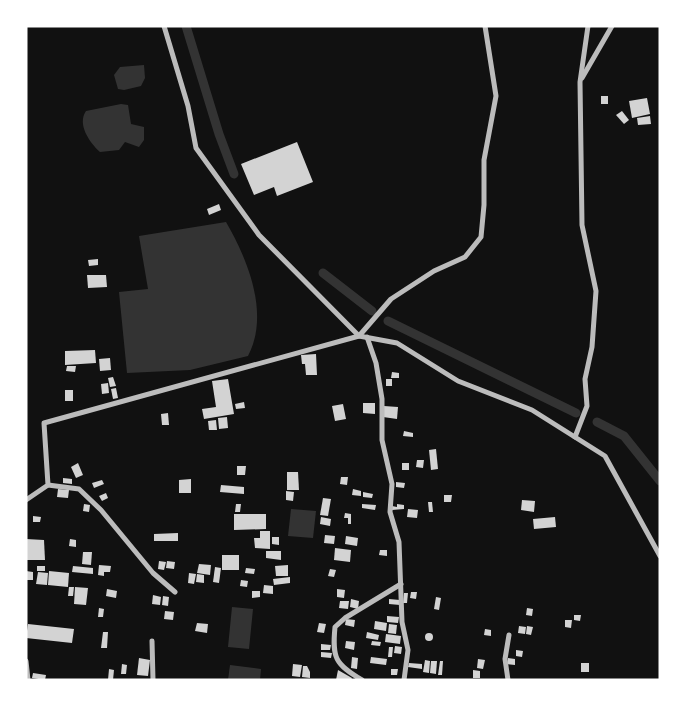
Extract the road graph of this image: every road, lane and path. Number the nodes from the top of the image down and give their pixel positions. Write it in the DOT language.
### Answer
graph roads {
  1 [pos="164,26"];
  2 [pos="484,26"];
  3 [pos="588,26"];
  4 [pos="612,26"];
  5 [pos="580,82"];
  6 [pos="359,336"];
  7 [pos="367,336"];
  8 [pos="575,437"];
  9 [pos="48,485"];
  10 [pos="26,500"];
  11 [pos="660,556"];
  12 [pos="401,584"];
  13 [pos="175,592"];
  14 [pos="509,635"];
  15 [pos="152,641"];
  16 [pos="26,661"];
  17 [pos="28,680"];
  18 [pos="153,680"];
  19 [pos="362,680"];
  20 [pos="404,680"];
  21 [pos="508,680"];
  1 -- 6 [label="street"];
  2 -- 6 [label="street"];
  3 -- 5 [label="street"];
  4 -- 5 [label="street"];
  5 -- 8 [label="street"];
  6 -- 7 [label="street"];
  6 -- 9 [label="street"];
  7 -- 8 [label="street"];
  7 -- 12 [label="street"];
  8 -- 11 [label="street"];
  9 -- 10 [label="street"];
  9 -- 13 [label="street"];
  12 -- 19 [label="street"];
  12 -- 20 [label="street"];
  14 -- 21 [label="street"];
  15 -- 18 [label="street"];
  16 -- 17 [label="street"];
}
